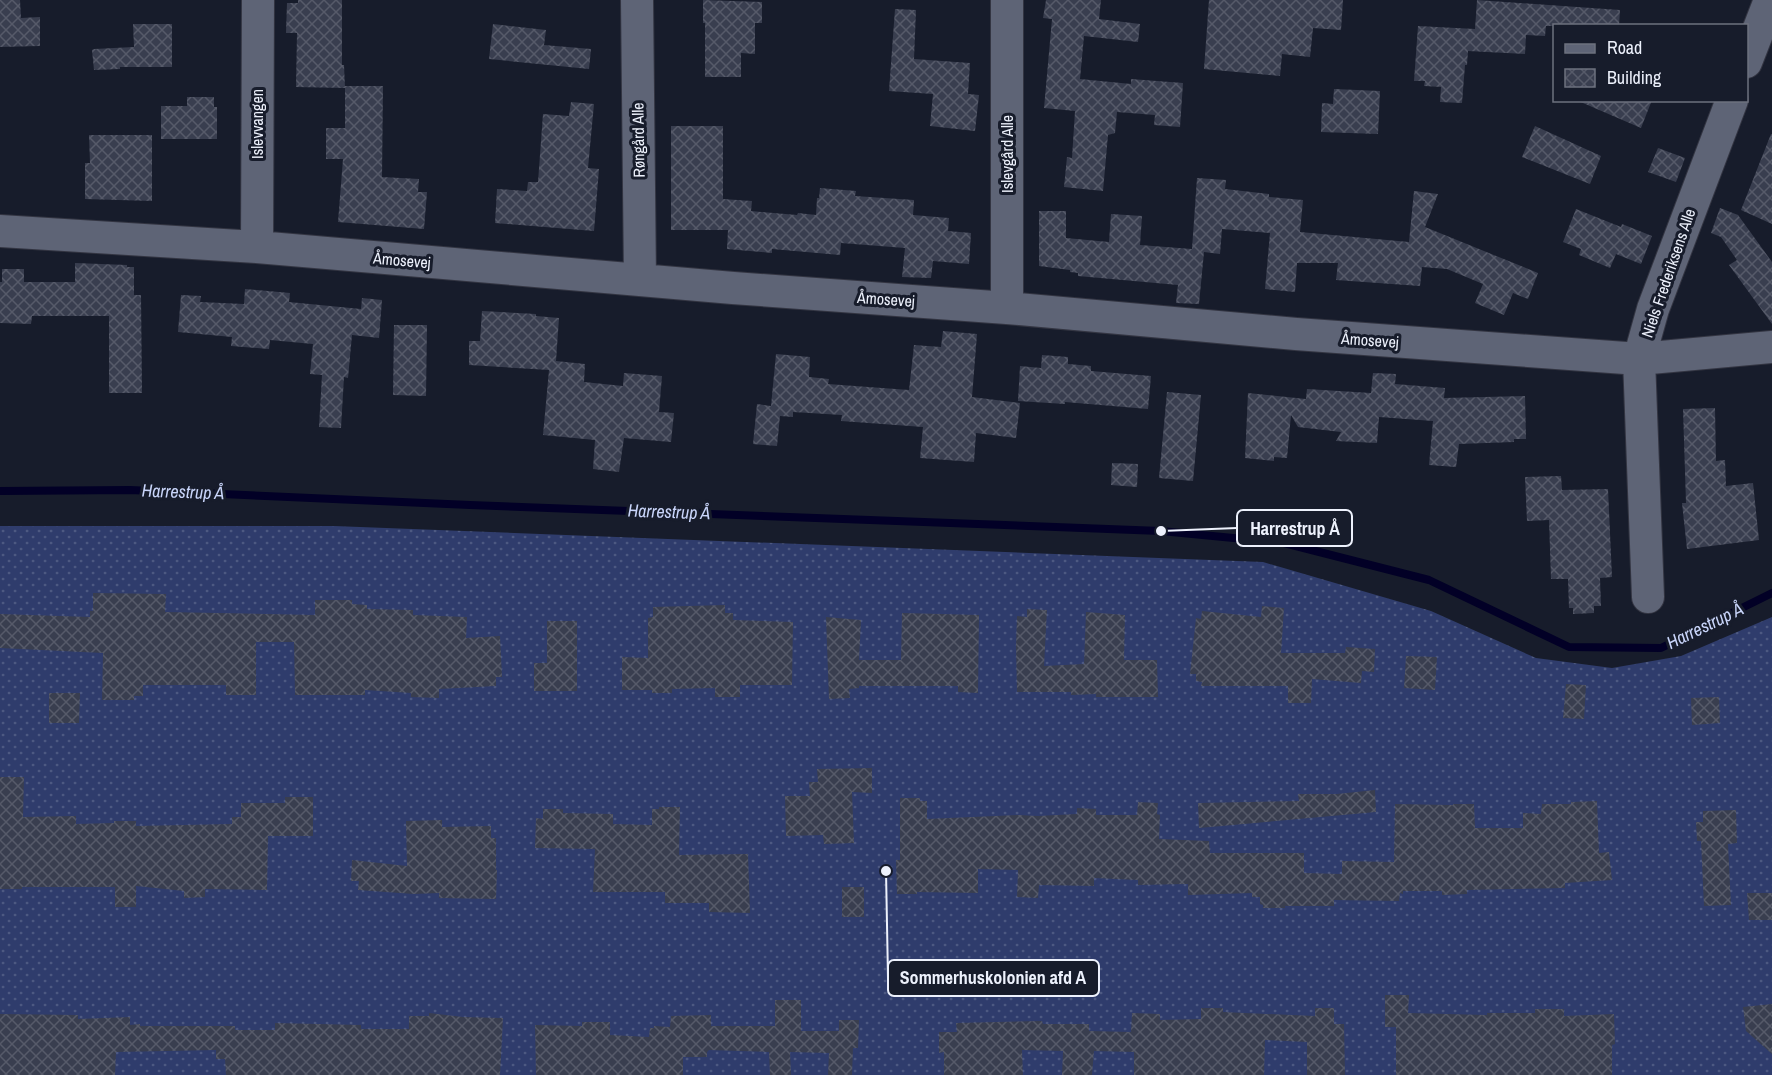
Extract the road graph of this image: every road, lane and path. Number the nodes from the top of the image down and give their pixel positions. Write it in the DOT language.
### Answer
graph roads {
  1 [pos="258,0"];
  2 [pos="637,0"];
  3 [pos="1007,0"];
  4 [pos="1770,0"];
  5 [pos="1748,57"];
  6 [pos="1731,102"];
  7 [pos="0,231"];
  8 [pos="257,248"];
  9 [pos="640,280"];
  10 [pos="1007,308"];
  11 [pos="1772,347"];
  12 [pos="1639,359"];
  13 [pos="1648,597"];
  1 -- 8 [label="street, Islevvangen"];
  2 -- 9 [label="street, Røngård Alle"];
  3 -- 10 [label="street, Islevgård Alle"];
  4 -- 5 [label="street"];
  6 -- 12 [label="street, Niels Frederiksens Alle"];
  7 -- 8 [label="street, Åmosevej"];
  8 -- 9 [label="street, Åmosevej"];
  9 -- 10 [label="street, Åmosevej"];
  10 -- 12 [label="street, Åmosevej"];
  11 -- 12 [label="street, Åmosevej"];
  12 -- 13 [label="street, Niels Frederiksens Alle"];
}
